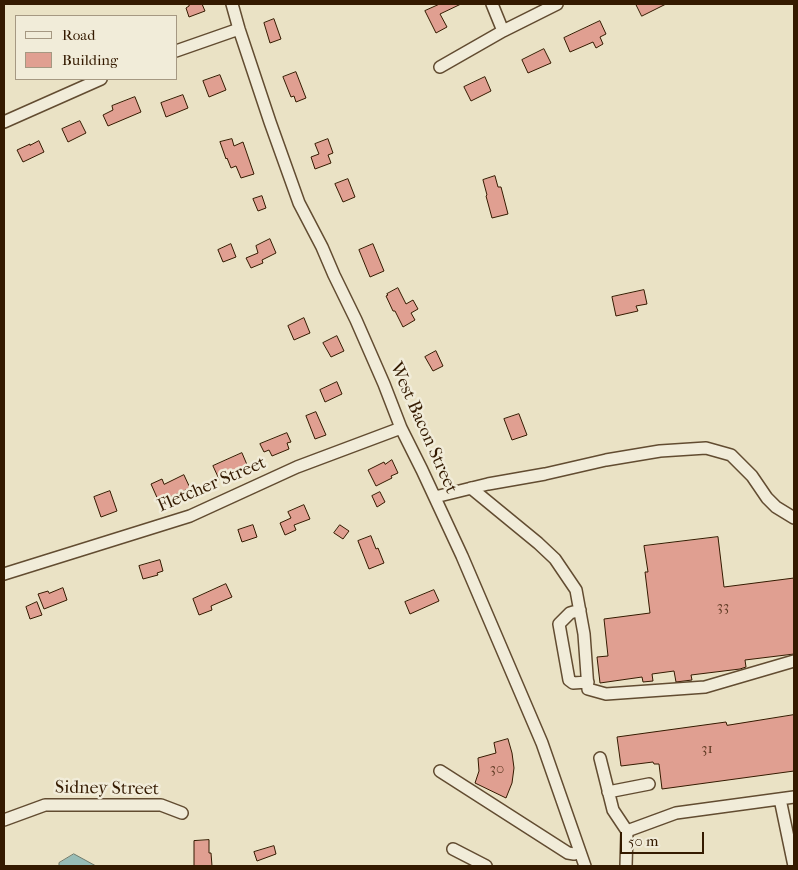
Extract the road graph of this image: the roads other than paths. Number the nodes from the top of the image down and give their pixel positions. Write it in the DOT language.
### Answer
graph roads {
  1 [pos="232,4"];
  2 [pos="492,4"];
  3 [pos="557,4"];
  4 [pos="239,29"];
  5 [pos="503,30"];
  6 [pos="178,49"];
  7 [pos="440,67"];
  8 [pos="99,80"];
  9 [pos="4,122"];
  10 [pos="401,428"];
  11 [pos="472,488"];
  12 [pos="435,497"];
  13 [pos="794,518"];
  14 [pos="4,574"];
  15 [pos="580,610"];
  16 [pos="794,661"];
  17 [pos="588,682"];
  18 [pos="600,758"];
  19 [pos="440,771"];
  20 [pos="649,784"];
  21 [pos="608,792"];
  22 [pos="794,797"];
  23 [pos="780,799"];
  24 [pos="182,813"];
  25 [pos="4,820"];
  26 [pos="627,832"];
  27 [pos="453,849"];
  28 [pos="580,852"];
  29 [pos="486,866"];
  30 [pos="586,866"];
  31 [pos="626,866"];
  32 [pos="794,866"];
  1 -- 4 [label="street, West Bacon Street"];
  2 -- 5 [label="street"];
  3 -- 5 [label="street"];
  4 -- 6 [label="street"];
  4 -- 10 [label="street, West Bacon Street"];
  5 -- 7 [label="street"];
  8 -- 9 [label="street"];
  10 -- 12 [label="street, West Bacon Street"];
  10 -- 14 [label="street, Fletcher Street"];
  11 -- 12 [label="street"];
  11 -- 13 [label="street"];
  11 -- 15 [label="street"];
  12 -- 28 [label="street, West Bacon Street"];
  15 -- 17 [label="street"];
  15 -- 17 [label="street"];
  16 -- 17 [label="street"];
  18 -- 21 [label="street"];
  19 -- 28 [label="street"];
  20 -- 21 [label="street"];
  21 -- 26 [label="street"];
  22 -- 23 [label="street"];
  23 -- 26 [label="street"];
  23 -- 32 [label="street"];
  24 -- 25 [label="street, Sidney Street"];
  26 -- 31 [label="street"];
  27 -- 29 [label="street"];
  28 -- 30 [label="street, West Bacon Street"];
}
